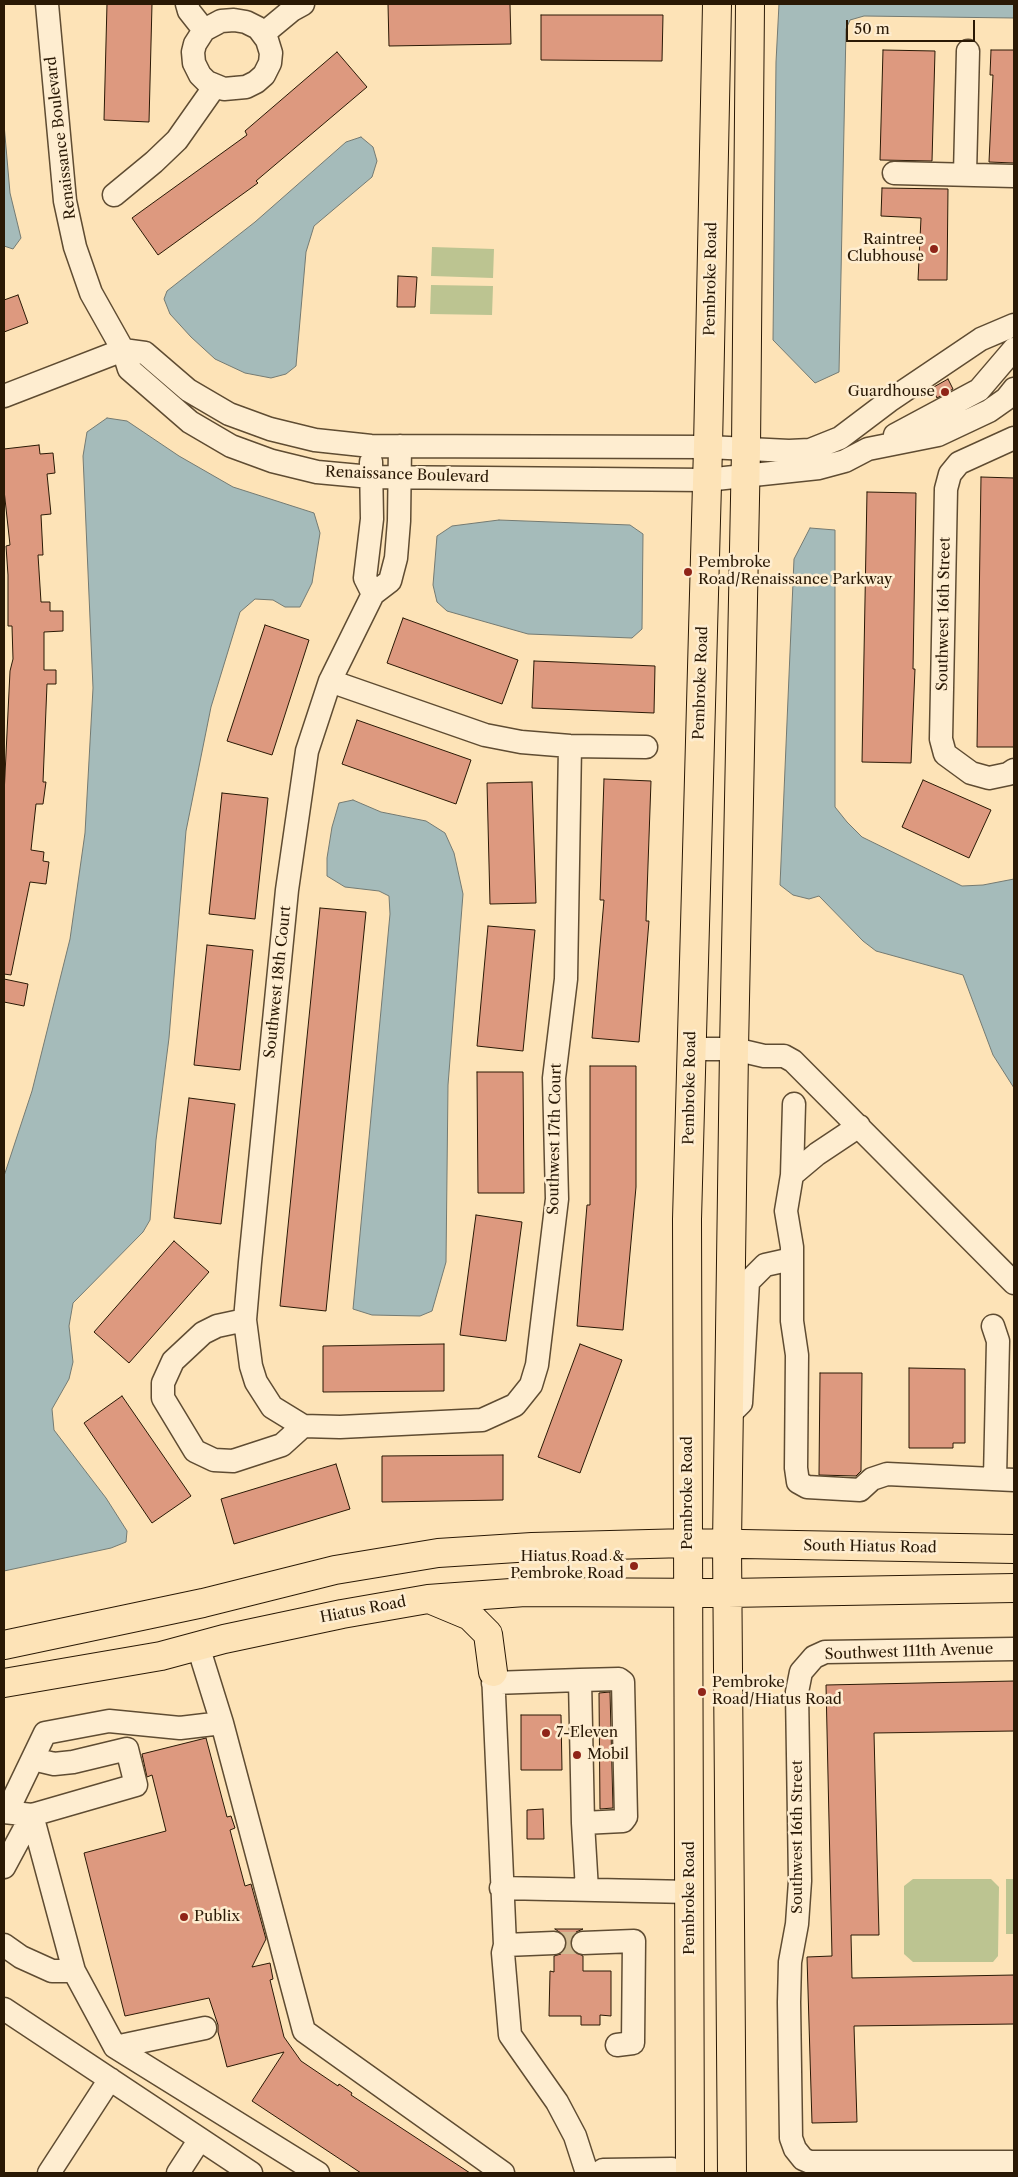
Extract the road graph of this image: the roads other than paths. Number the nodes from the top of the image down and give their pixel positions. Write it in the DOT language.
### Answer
graph roads {
  1 [pos="47,4"];
  2 [pos="187,4"];
  3 [pos="303,4"];
  4 [pos="717,4"];
  5 [pos="750,4"];
  6 [pos="204,30"];
  7 [pos="263,34"];
  8 [pos="968,51"];
  9 [pos="216,86"];
  10 [pos="894,173"];
  11 [pos="965,174"];
  12 [pos="1014,176"];
  13 [pos="114,195"];
  14 [pos="1014,325"];
  15 [pos="981,340"];
  16 [pos="1014,348"];
  17 [pos="123,350"];
  18 [pos="992,376"];
  19 [pos="1014,389"];
  20 [pos="4,396"];
  21 [pos="1014,438"];
  22 [pos="371,446"];
  23 [pos="400,446"];
  24 [pos="574,447"];
  25 [pos="708,447"];
  26 [pos="746,449"];
  27 [pos="868,449"];
  28 [pos="745,476"];
  29 [pos="371,477"];
  30 [pos="400,477"];
  31 [pos="573,479"];
  32 [pos="706,480"];
  33 [pos="373,594"];
  34 [pos="330,681"];
  35 [pos="570,746"];
  36 [pos="646,747"];
  37 [pos="1014,770"];
  38 [pos="691,1049"];
  39 [pos="734,1049"];
  40 [pos="794,1104"];
  41 [pos="859,1126"];
  42 [pos="792,1175"];
  43 [pos="792,1259"];
  44 [pos="1014,1283"];
  45 [pos="245,1320"];
  46 [pos="994,1326"];
  47 [pos="730,1416"];
  48 [pos="303,1426"];
  49 [pos="1005,1479"];
  50 [pos="688,1543"];
  51 [pos="727,1544"];
  52 [pos="1014,1549"];
  53 [pos="1014,1588"];
  54 [pos="688,1591"];
  55 [pos="728,1593"];
  56 [pos="428,1599"];
  57 [pos="4,1645"];
  58 [pos="198,1646"];
  59 [pos="1014,1649"];
  60 [pos="807,1663"];
  61 [pos="493,1678"];
  62 [pos="580,1680"];
  63 [pos="4,1683"];
  64 [pos="222,1723"];
  65 [pos="33,1759"];
  66 [pos="5,1812"];
  67 [pos="32,1815"];
  68 [pos="583,1823"];
  69 [pos="4,1867"];
  70 [pos="501,1888"];
  71 [pos="587,1890"];
  72 [pos="690,1892"];
  73 [pos="554,1943"];
  74 [pos="583,1943"];
  75 [pos="4,1945"];
  76 [pos="505,1945"];
  77 [pos="74,1972"];
  78 [pos="4,2009"];
  79 [pos="204,2028"];
  80 [pos="617,2045"];
  81 [pos="115,2046"];
  82 [pos="110,2079"];
  83 [pos="200,2139"];
  84 [pos="1014,2162"];
  85 [pos="48,2173"];
  86 [pos="178,2173"];
  87 [pos="251,2173"];
  88 [pos="318,2173"];
  89 [pos="503,2173"];
  90 [pos="587,2173"];
  91 [pos="599,2173"];
  92 [pos="680,2173"];
  93 [pos="690,2173"];
  94 [pos="732,2173"];
  1 -- 17 [label="street, Renaissance Boulevard"];
  2 -- 6 [label="street"];
  3 -- 7 [label="street"];
  4 -- 25 [label="main road, Pembroke Road"];
  5 -- 26 [label="main road"];
  6 -- 7 [label="street"];
  6 -- 9 [label="street"];
  7 -- 9 [label="street"];
  8 -- 11 [label="street"];
  9 -- 13 [label="street"];
  10 -- 11 [label="street"];
  11 -- 12 [label="street"];
  14 -- 15 [label="street, Renaissance Boulevard"];
  15 -- 18 [label="street"];
  15 -- 26 [label="street, Renaissance Boulevard"];
  16 -- 18 [label="street, Renaissance Boulevard"];
  17 -- 20 [label="street"];
  17 -- 22 [label="street, Renaissance Boulevard"];
  17 -- 29 [label="street, Renaissance Boulevard"];
  18 -- 27 [label="street, Renaissance Boulevard"];
  19 -- 27 [label="street"];
  21 -- 37 [label="street, Southwest 16th Street"];
  22 -- 23 [label="street, Renaissance Boulevard"];
  22 -- 29 [label="street"];
  23 -- 24 [label="street, Renaissance Boulevard"];
  23 -- 30 [label="street, Southwest 18th Court"];
  24 -- 25 [label="street, Renaissance Boulevard"];
  24 -- 31 [label="street"];
  25 -- 26 [label="street, Renaissance Boulevard"];
  25 -- 32 [label="main road, Pembroke Road"];
  26 -- 28 [label="main road"];
  27 -- 28 [label="street, Renaissance Boulevard"];
  28 -- 32 [label="street, Renaissance Boulevard"];
  28 -- 39 [label="main road"];
  29 -- 30 [label="street, Renaissance Boulevard"];
  29 -- 33 [label="street"];
  30 -- 31 [label="street, Renaissance Boulevard"];
  30 -- 33 [label="street, Southwest 18th Court"];
  31 -- 32 [label="street, Renaissance Boulevard"];
  32 -- 38 [label="main road, Pembroke Road"];
  33 -- 34 [label="street, Southwest 18th Court"];
  34 -- 35 [label="street"];
  34 -- 45 [label="street, Southwest 18th Court"];
  35 -- 36 [label="street"];
  35 -- 48 [label="street, Southwest 17th Court"];
  38 -- 39 [label="street"];
  38 -- 50 [label="main road, Pembroke Road"];
  39 -- 41 [label="street"];
  39 -- 47 [label="main road"];
  40 -- 42 [label="street"];
  41 -- 42 [label="street"];
  41 -- 44 [label="street"];
  42 -- 43 [label="street"];
  43 -- 47 [label="street"];
  43 -- 49 [label="street"];
  45 -- 48 [label="street, Southwest 18th Court"];
  45 -- 48 [label="street"];
  46 -- 49 [label="street"];
  47 -- 51 [label="main road"];
  50 -- 51 [label="main road"];
  50 -- 54 [label="main road, Pembroke Road"];
  50 -- 57 [label="main road"];
  51 -- 52 [label="main road, South Hiatus Road"];
  51 -- 55 [label="main road"];
  53 -- 55 [label="main road"];
  54 -- 55 [label="main road, Hiatus Road"];
  54 -- 56 [label="main road, Hiatus Road"];
  54 -- 72 [label="main road, Pembroke Road"];
  55 -- 94 [label="main road"];
  56 -- 58 [label="main road, Hiatus Road"];
  56 -- 61 [label="main road"];
  58 -- 63 [label="main road, Hiatus Road"];
  58 -- 64 [label="street"];
  59 -- 60 [label="street, Southwest 111th Avenue"];
  60 -- 84 [label="street, Southwest 16th Street"];
  61 -- 62 [label="street"];
  61 -- 70 [label="street"];
  62 -- 68 [label="street"];
  62 -- 68 [label="street"];
  64 -- 65 [label="street"];
  64 -- 89 [label="street"];
  65 -- 66 [label="street"];
  65 -- 67 [label="street"];
  66 -- 67 [label="street"];
  67 -- 69 [label="street"];
  67 -- 77 [label="street"];
  68 -- 71 [label="street"];
  70 -- 71 [label="street"];
  70 -- 76 [label="street"];
  71 -- 72 [label="street"];
  72 -- 93 [label="main road, Pembroke Road"];
  73 -- 76 [label="street"];
  74 -- 80 [label="street"];
  75 -- 77 [label="street"];
  76 -- 90 [label="street"];
  77 -- 81 [label="street"];
  78 -- 82 [label="street"];
  79 -- 81 [label="street"];
  81 -- 88 [label="street"];
  82 -- 83 [label="street"];
  82 -- 85 [label="street"];
  83 -- 86 [label="street"];
  83 -- 87 [label="street"];
  91 -- 92 [label="street"];
}
